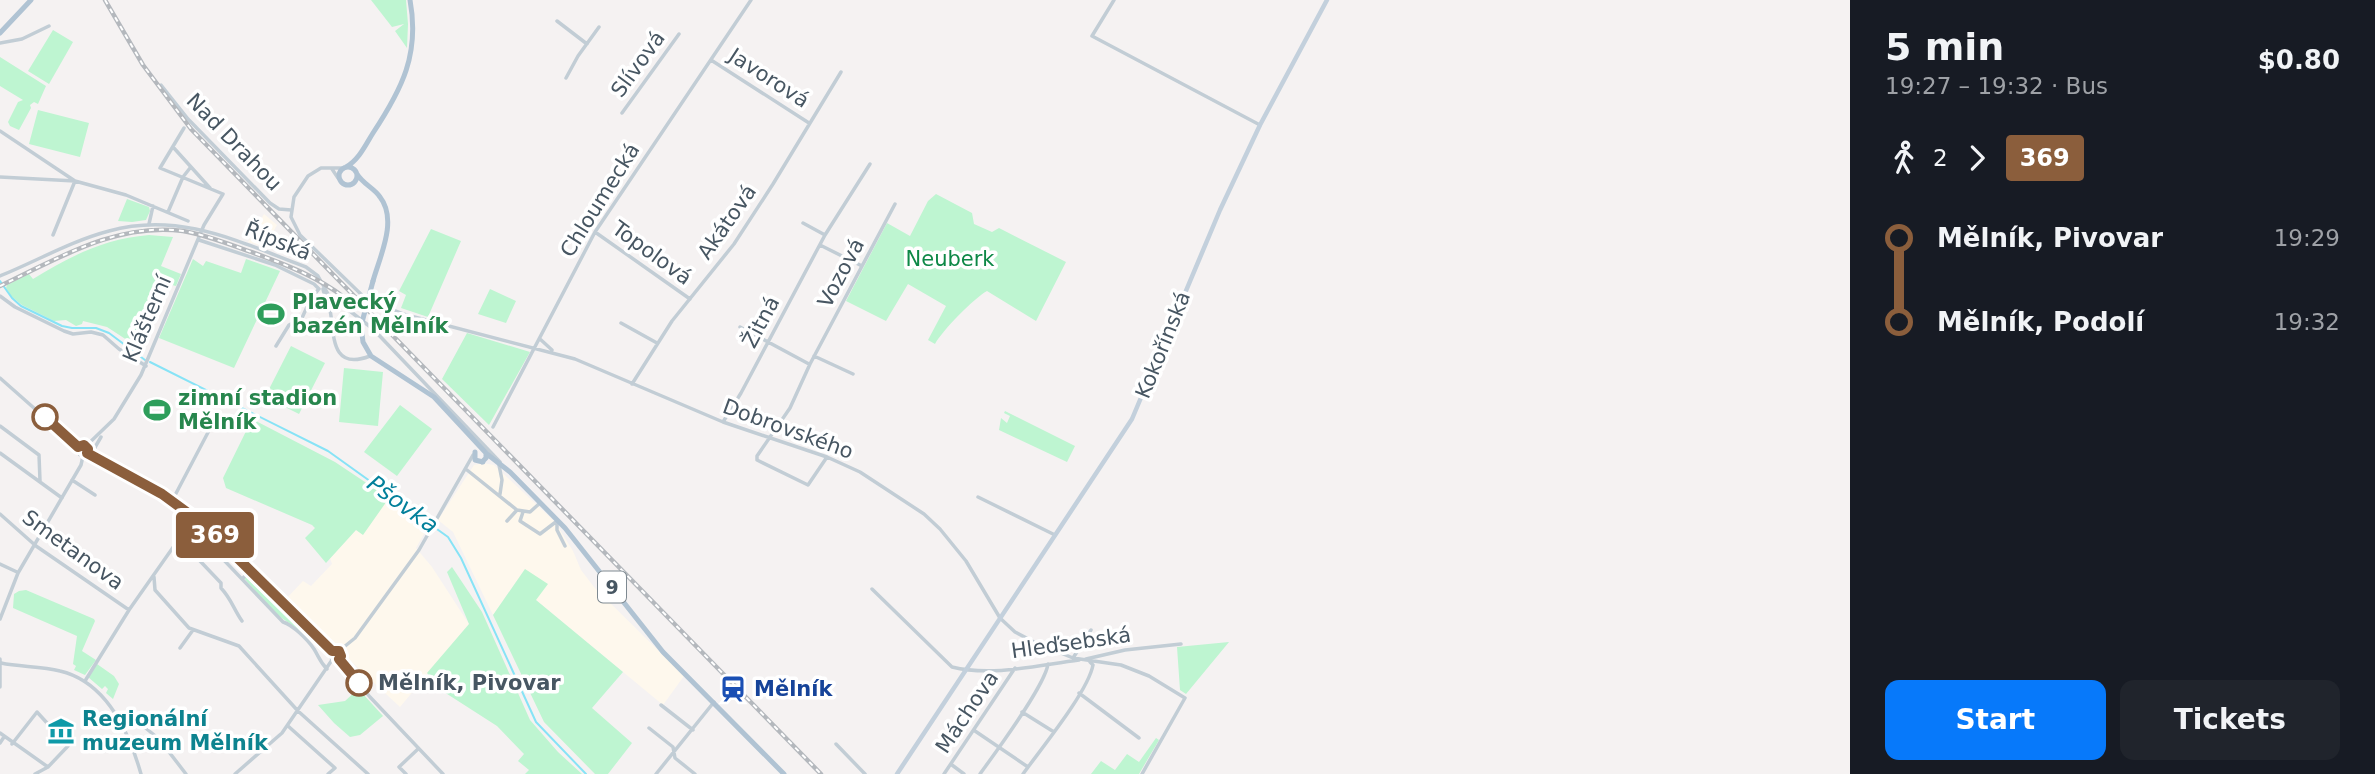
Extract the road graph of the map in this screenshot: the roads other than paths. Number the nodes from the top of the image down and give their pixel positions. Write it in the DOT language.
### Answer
graph roads {
  1 [pos="31,0"];
  2 [pos="410,0"];
  3 [pos="751,0"];
  4 [pos="1114,0"];
  5 [pos="1327,0"];
  6 [pos="557,21"];
  7 [pos="49,26"];
  8 [pos="599,27"];
  9 [pos="0,33"];
  10 [pos="679,34"];
  11 [pos="0,43"];
  12 [pos="587,44"];
  13 [pos="711,60"];
  14 [pos="841,72"];
  15 [pos="566,78"];
  16 [pos="161,85"];
  17 [pos="622,113"];
  18 [pos="810,124"];
  19 [pos="1260,125"];
  20 [pos="184,128"];
  21 [pos="0,131"];
  22 [pos="173,147"];
  23 [pos="358,157"];
  24 [pos="870,164"];
  25 [pos="191,167"];
  26 [pos="345,167"];
  27 [pos="330,168"];
  28 [pos="356,172"];
  29 [pos="0,177"];
  30 [pos="183,177"];
  31 [pos="338,178"];
  32 [pos="75,180"];
  33 [pos="353,184"];
  34 [pos="366,185"];
  35 [pos="210,188"];
  36 [pos="895,204"];
  37 [pos="153,206"];
  38 [pos="291,210"];
  39 [pos="168,212"];
  40 [pos="188,221"];
  41 [pos="803,223"];
  42 [pos="149,224"];
  43 [pos="202,229"];
  44 [pos="596,232"];
  45 [pos="53,235"];
  46 [pos="825,235"];
  47 [pos="199,240"];
  48 [pos="820,245"];
  49 [pos="862,266"];
  50 [pos="0,276"];
  51 [pos="321,288"];
  52 [pos="0,296"];
  53 [pos="690,299"];
  54 [pos="372,303"];
  55 [pos="621,323"];
  56 [pos="740,327"];
  57 [pos="540,339"];
  58 [pos="769,342"];
  59 [pos="657,343"];
  60 [pos="276,346"];
  61 [pos="535,349"];
  62 [pos="554,352"];
  63 [pos="371,356"];
  64 [pos="814,356"];
  65 [pos="810,364"];
  66 [pos="146,365"];
  67 [pos="853,374"];
  68 [pos="0,378"];
  69 [pos="426,384"];
  70 [pos="632,385"];
  71 [pos="439,402"];
  72 [pos="214,421"];
  73 [pos="723,422"];
  74 [pos="0,426"];
  75 [pos="494,427"];
  76 [pos="105,430"];
  77 [pos="466,432"];
  78 [pos="769,438"];
  79 [pos="86,446"];
  80 [pos="78,447"];
  81 [pos="484,452"];
  82 [pos="0,453"];
  83 [pos="474,453"];
  84 [pos="85,454"];
  85 [pos="96,457"];
  86 [pos="827,457"];
  87 [pos="481,462"];
  88 [pos="499,465"];
  89 [pos="467,470"];
  90 [pos="510,472"];
  91 [pos="72,480"];
  92 [pos="40,482"];
  93 [pos="95,495"];
  94 [pos="500,495"];
  95 [pos="978,497"];
  96 [pos="62,498"];
  97 [pos="172,501"];
  98 [pos="540,503"];
  99 [pos="517,510"];
  100 [pos="523,512"];
  101 [pos="0,514"];
  102 [pos="197,520"];
  103 [pos="557,520"];
  104 [pos="507,521"];
  105 [pos="190,528"];
  106 [pos="1055,535"];
  107 [pos="181,541"];
  108 [pos="34,545"];
  109 [pos="565,546"];
  110 [pos="0,564"];
  111 [pos="251,570"];
  112 [pos="18,573"];
  113 [pos="154,576"];
  114 [pos="242,579"];
  115 [pos="872,589"];
  116 [pos="2,602"];
  117 [pos="128,610"];
  118 [pos="1000,618"];
  119 [pos="0,619"];
  120 [pos="242,621"];
  121 [pos="193,630"];
  122 [pos="1091,630"];
  123 [pos="1181,644"];
  124 [pos="180,648"];
  125 [pos="332,651"];
  126 [pos="339,651"];
  127 [pos="1073,658"];
  128 [pos="339,659"];
  129 [pos="332,660"];
  130 [pos="1084,660"];
  131 [pos="0,661"];
  132 [pos="1048,664"];
  133 [pos="1016,668"];
  134 [pos="327,669"];
  135 [pos="965,670"];
  136 [pos="85,681"];
  137 [pos="0,687"];
  138 [pos="1079,693"];
  139 [pos="714,702"];
  140 [pos="661,705"];
  141 [pos="298,711"];
  142 [pos="1022,712"];
  143 [pos="119,719"];
  144 [pos="288,726"];
  145 [pos="649,728"];
  146 [pos="693,730"];
  147 [pos="975,731"];
  148 [pos="1054,733"];
  149 [pos="2,735"];
  150 [pos="1139,738"];
  151 [pos="0,743"];
  152 [pos="12,744"];
  153 [pos="836,744"];
  154 [pos="999,747"];
  155 [pos="418,749"];
  156 [pos="674,752"];
  157 [pos="952,765"];
  158 [pos="48,767"];
  159 [pos="1028,767"];
  160 [pos="35,774"];
  161 [pos="141,774"];
  162 [pos="186,774"];
  163 [pos="235,774"];
  164 [pos="328,774"];
  165 [pos="368,774"];
  166 [pos="406,774"];
  167 [pos="443,774"];
  168 [pos="656,774"];
  169 [pos="695,774"];
  170 [pos="784,774"];
  171 [pos="865,774"];
  172 [pos="897,774"];
  173 [pos="944,774"];
  174 [pos="964,774"];
  175 [pos="980,774"];
  176 [pos="1023,774"];
  177 [pos="1142,774"];
  1 -- 9 [label="main road"];
  2 -- 23 [label="main road"];
  3 -- 13 [label="street, Chloumecká"];
  4 -- 19 [label="street"];
  5 -- 19 [label="main road, Kokořínská"];
  6 -- 12 [label="street"];
  7 -- 11 [label="street"];
  8 -- 12 [label="street"];
  10 -- 17 [label="street, Slívová"];
  12 -- 15 [label="street"];
  13 -- 18 [label="street, Javorová"];
  13 -- 44 [label="street, Chloumecká"];
  14 -- 18 [label="street, Akátová"];
  16 -- 38 [label="street, Nad Drahou"];
  18 -- 53 [label="street, Akátová"];
  19 -- 106 [label="main road, Kokořínská"];
  20 -- 22 [label="street"];
  21 -- 32 [label="street"];
  22 -- 25 [label="street"];
  22 -- 30 [label="street"];
  23 -- 26 [label="main road"];
  23 -- 28 [label="main road"];
  24 -- 46 [label="street, Žitná"];
  25 -- 30 [label="street"];
  25 -- 35 [label="street"];
  26 -- 27 [label="street"];
  26 -- 28 [label="main road"];
  26 -- 31 [label="main road"];
  27 -- 31 [label="street"];
  27 -- 38 [label="street, Nad Drahou"];
  28 -- 33 [label="main road"];
  28 -- 34 [label="main road"];
  29 -- 32 [label="street"];
  30 -- 35 [label="street"];
  30 -- 39 [label="street"];
  31 -- 33 [label="main road"];
  32 -- 37 [label="street"];
  32 -- 45 [label="street"];
  33 -- 34 [label="main road"];
  34 -- 63 [label="main road, bridge"];
  35 -- 43 [label="street, Klášterní"];
  36 -- 49 [label="street, Vozová"];
  37 -- 39 [label="street"];
  37 -- 42 [label="street"];
  38 -- 54 [label="street, Nad Drahou"];
  39 -- 40 [label="street"];
  41 -- 46 [label="street"];
  42 -- 43 [label="street, Řípská"];
  42 -- 50 [label="street, Řípská"];
  43 -- 47 [label="street, Klášterní"];
  43 -- 51 [label="street, Řípská"];
  44 -- 53 [label="street, Topolová"];
  44 -- 57 [label="street, Chloumecká"];
  46 -- 48 [label="street, Žitná"];
  47 -- 51 [label="street"];
  47 -- 66 [label="street, Klášterní"];
  48 -- 49 [label="street"];
  48 -- 58 [label="street, Žitná"];
  49 -- 64 [label="street, Vozová"];
  51 -- 60 [label="street"];
  51 -- 63 [label="street"];
  51 -- 69 [label="street, Řípská"];
  52 -- 66 [label="street"];
  53 -- 59 [label="street, Akátová"];
  54 -- 61 [label="street, Dobrovského"];
  55 -- 59 [label="street"];
  56 -- 58 [label="street"];
  57 -- 61 [label="street, Chloumecká"];
  57 -- 62 [label="street, Dobrovského"];
  58 -- 65 [label="street"];
  58 -- 73 [label="street, Žitná"];
  59 -- 70 [label="street, Akátová"];
  61 -- 62 [label="street, Dobrovského"];
  61 -- 75 [label="street, Chloumecká"];
  62 -- 70 [label="street, Dobrovského"];
  63 -- 71 [label="main road, 9"];
  64 -- 65 [label="street, Vozová"];
  64 -- 67 [label="street"];
  65 -- 78 [label="street, Vozová"];
  66 -- 76 [label="street, Klášterní"];
  68 -- 80 [label="street"];
  69 -- 71 [label="street"];
  69 -- 90 [label="street, Řípská"];
  70 -- 73 [label="street, Dobrovského"];
  71 -- 77 [label="main road, 9"];
  72 -- 97 [label="street"];
  73 -- 78 [label="street, Dobrovského"];
  74 -- 92 [label="street"];
  76 -- 79 [label="street, Klášterní"];
  76 -- 85 [label="street"];
  77 -- 81 [label="main road, 9"];
  77 -- 83 [label="main road, 9"];
  78 -- 86 [label="street, Dobrovského"];
  78 -- 86 [label="street"];
  79 -- 80 [label="street"];
  79 -- 84 [label="street"];
  80 -- 84 [label="street"];
  81 -- 83 [label="main road"];
  81 -- 87 [label="main road"];
  81 -- 88 [label="main road, 9"];
  82 -- 92 [label="street"];
  83 -- 87 [label="main road, 9"];
  83 -- 89 [label="street"];
  84 -- 85 [label="street"];
  84 -- 91 [label="street"];
  85 -- 97 [label="street"];
  86 -- 118 [label="street, Dobrovského"];
  87 -- 88 [label="main road, 9"];
  87 -- 89 [label="street"];
  88 -- 90 [label="main road, 9"];
  88 -- 94 [label="street"];
  89 -- 94 [label="street"];
  89 -- 126 [label="street"];
  90 -- 98 [label="main road, 9"];
  91 -- 93 [label="street"];
  91 -- 96 [label="street"];
  92 -- 96 [label="street"];
  94 -- 99 [label="street"];
  95 -- 106 [label="street"];
  96 -- 108 [label="street"];
  97 -- 102 [label="street"];
  98 -- 100 [label="street"];
  98 -- 103 [label="main road, 9"];
  99 -- 100 [label="street"];
  99 -- 104 [label="street"];
  100 -- 103 [label="street"];
  101 -- 108 [label="street, Smetanova"];
  102 -- 105 [label="street"];
  102 -- 111 [label="street"];
  103 -- 109 [label="street"];
  103 -- 139 [label="main road, 9"];
  105 -- 107 [label="street"];
  105 -- 114 [label="street"];
  106 -- 118 [label="main road, Kokořínská"];
  107 -- 113 [label="street"];
  107 -- 120 [label="street"];
  108 -- 112 [label="street"];
  108 -- 117 [label="street, Smetanova"];
  110 -- 112 [label="street"];
  111 -- 114 [label="street"];
  111 -- 125 [label="street"];
  112 -- 116 [label="street"];
  113 -- 117 [label="street"];
  113 -- 121 [label="street"];
  114 -- 134 [label="street"];
  115 -- 135 [label="street"];
  116 -- 119 [label="street"];
  117 -- 136 [label="street"];
  118 -- 127 [label="street"];
  118 -- 135 [label="main road, Kokořínská"];
  121 -- 124 [label="street"];
  121 -- 141 [label="street"];
  122 -- 127 [label="street"];
  123 -- 130 [label="street, Hleďsebská"];
  125 -- 126 [label="street"];
  125 -- 129 [label="street"];
  126 -- 128 [label="street"];
  127 -- 130 [label="street"];
  128 -- 129 [label="street"];
  128 -- 155 [label="street"];
  129 -- 134 [label="street"];
  130 -- 132 [label="street, Hleďsebská"];
  130 -- 138 [label="street"];
  130 -- 177 [label="street"];
  131 -- 136 [label="street"];
  131 -- 137 [label="street"];
  132 -- 133 [label="street, Hleďsebská"];
  132 -- 142 [label="street"];
  133 -- 135 [label="street, Hleďsebská"];
  133 -- 147 [label="street, Máchova"];
  134 -- 141 [label="street"];
  135 -- 172 [label="main road, Kokořínská"];
  136 -- 143 [label="street"];
  138 -- 148 [label="street"];
  138 -- 150 [label="street"];
  139 -- 146 [label="street"];
  139 -- 170 [label="main road, 9"];
  140 -- 146 [label="street"];
  141 -- 144 [label="street"];
  141 -- 165 [label="street"];
  142 -- 148 [label="street"];
  142 -- 154 [label="street"];
  143 -- 161 [label="street"];
  143 -- 162 [label="street"];
  144 -- 163 [label="street"];
  144 -- 164 [label="street"];
  145 -- 156 [label="street"];
  146 -- 156 [label="street"];
  147 -- 154 [label="street"];
  147 -- 157 [label="street, Máchova"];
  148 -- 159 [label="street"];
  149 -- 151 [label="street"];
  149 -- 152 [label="street"];
  152 -- 158 [label="street"];
  152 -- 158 [label="street"];
  153 -- 171 [label="street"];
  154 -- 159 [label="street"];
  154 -- 175 [label="street"];
  155 -- 166 [label="street"];
  155 -- 167 [label="street"];
  156 -- 168 [label="street"];
  156 -- 169 [label="street"];
  157 -- 173 [label="street, Máchova"];
  157 -- 174 [label="street"];
  158 -- 160 [label="street"];
  159 -- 176 [label="street"];
}
